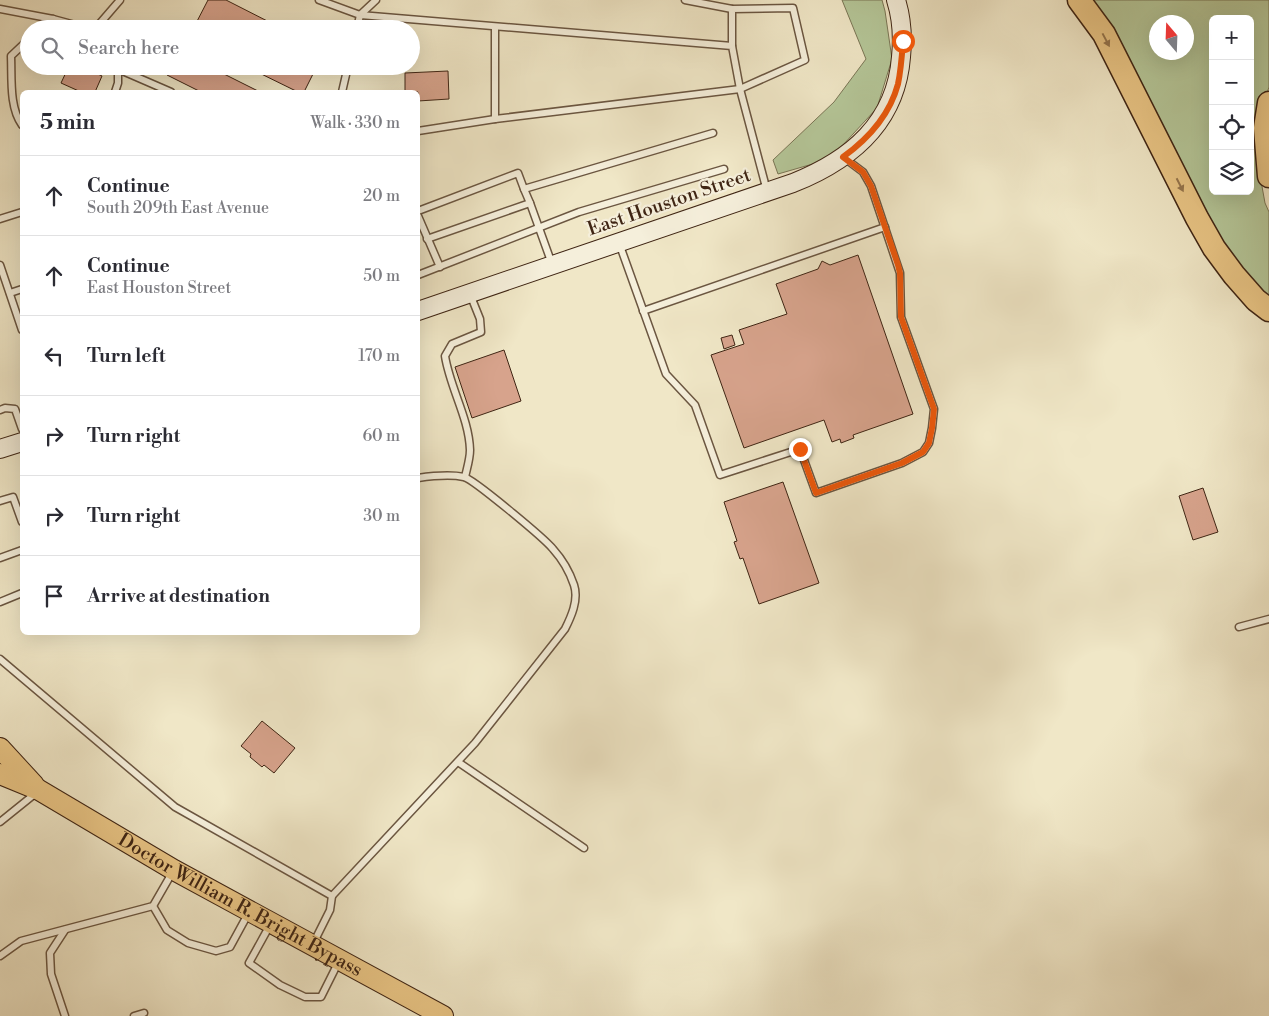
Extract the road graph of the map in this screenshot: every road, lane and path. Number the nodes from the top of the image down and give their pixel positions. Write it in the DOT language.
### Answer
graph roads {
  1 [pos="120,0"];
  2 [pos="319,0"];
  3 [pos="376,0"];
  4 [pos="685,0"];
  5 [pos="896,0"];
  6 [pos="1079,0"];
  7 [pos="0,9"];
  8 [pos="732,9"];
  9 [pos="360,15"];
  10 [pos="54,19"];
  11 [pos="58,20"];
  12 [pos="103,20"];
  13 [pos="359,20"];
  14 [pos="416,20"];
  15 [pos="420,20"];
  16 [pos="495,27"];
  17 [pos="732,46"];
  18 [pos="20,48"];
  19 [pos="118,75"];
  20 [pos="135,75"];
  21 [pos="346,75"];
  22 [pos="740,89"];
  23 [pos="116,90"];
  24 [pos="167,90"];
  25 [pos="342,90"];
  26 [pos="1269,103"];
  27 [pos="495,119"];
  28 [pos="20,122"];
  29 [pos="420,131"];
  30 [pos="713,133"];
  31 [pos="843,157"];
  32 [pos="724,169"];
  33 [pos="1269,176"];
  34 [pos="524,188"];
  35 [pos="767,192"];
  36 [pos="530,203"];
  37 [pos="420,210"];
  38 [pos="20,213"];
  39 [pos="0,219"];
  40 [pos="420,221"];
  41 [pos="885,227"];
  42 [pos="539,228"];
  43 [pos="427,238"];
  44 [pos="618,242"];
  45 [pos="552,264"];
  46 [pos="0,265"];
  47 [pos="440,267"];
  48 [pos="420,273"];
  49 [pos="20,290"];
  50 [pos="470,292"];
  51 [pos="10,293"];
  52 [pos="420,310"];
  53 [pos="1269,310"];
  54 [pos="643,311"];
  55 [pos="20,324"];
  56 [pos="0,410"];
  57 [pos="20,424"];
  58 [pos="20,443"];
  59 [pos="0,449"];
  60 [pos="466,477"];
  61 [pos="420,478"];
  62 [pos="0,501"];
  63 [pos="20,516"];
  64 [pos="20,551"];
  65 [pos="0,558"];
  66 [pos="20,594"];
  67 [pos="0,602"];
  68 [pos="1269,619"];
  69 [pos="1239,627"];
  70 [pos="0,659"];
  71 [pos="0,748"];
  72 [pos="458,762"];
  73 [pos="0,774"];
  74 [pos="39,790"];
  75 [pos="0,822"];
  76 [pos="584,848"];
  77 [pos="174,870"];
  78 [pos="332,896"];
  79 [pos="153,906"];
  80 [pos="250,911"];
  81 [pos="271,922"];
  82 [pos="65,930"];
  83 [pos="313,945"];
  84 [pos="0,956"];
  85 [pos="340,960"];
  86 [pos="144,1013"];
  87 [pos="65,1016"];
  88 [pos="134,1016"];
  89 [pos="443,1016"];
  1 -- 12 [label="lane"];
  2 -- 9 [label="lane"];
  3 -- 9 [label="lane"];
  4 -- 8 [label="lane"];
  5 -- 31 [label="street, East Houston Street"];
  6 -- 53 [label="highway, one-way"];
  7 -- 10 [label="lane"];
  8 -- 17 [label="lane"];
  8 -- 22 [label="lane"];
  9 -- 13 [label="lane"];
  9 -- 14 [label="lane"];
  10 -- 11 [label="lane"];
  15 -- 16 [label="lane"];
  16 -- 17 [label="lane"];
  16 -- 27 [label="lane"];
  17 -- 22 [label="lane"];
  18 -- 28 [label="lane"];
  19 -- 23 [label="lane"];
  20 -- 24 [label="lane"];
  21 -- 25 [label="lane"];
  22 -- 27 [label="lane"];
  22 -- 35 [label="lane"];
  26 -- 33 [label="highway"];
  27 -- 29 [label="lane"];
  30 -- 34 [label="lane"];
  31 -- 35 [label="street, East Houston Street"];
  31 -- 41 [label="lane"];
  32 -- 42 [label="lane"];
  34 -- 36 [label="lane"];
  34 -- 37 [label="lane"];
  35 -- 44 [label="street, East Houston Street"];
  36 -- 42 [label="lane"];
  36 -- 43 [label="lane"];
  38 -- 39 [label="lane"];
  40 -- 43 [label="lane"];
  41 -- 54 [label="lane"];
  41 -- 54 [label="lane"];
  42 -- 45 [label="lane"];
  42 -- 47 [label="lane"];
  43 -- 47 [label="lane"];
  44 -- 45 [label="street, East Houston Street"];
  44 -- 54 [label="lane"];
  45 -- 50 [label="street, East Houston Street"];
  46 -- 51 [label="lane"];
  47 -- 48 [label="lane"];
  49 -- 51 [label="lane"];
  50 -- 52 [label="street, East Houston Street"];
  50 -- 60 [label="lane"];
  51 -- 55 [label="lane"];
  56 -- 57 [label="lane"];
  58 -- 59 [label="street"];
  60 -- 61 [label="lane"];
  60 -- 72 [label="lane"];
  62 -- 63 [label="lane"];
  64 -- 65 [label="lane"];
  66 -- 67 [label="lane"];
  68 -- 69 [label="lane"];
  70 -- 78 [label="lane"];
  71 -- 74 [label="main road, Doctor William R. Bright Bypass"];
  72 -- 76 [label="lane"];
  72 -- 78 [label="lane"];
  73 -- 74 [label="main road, Doctor William R. Bright Bypass"];
  74 -- 75 [label="lane"];
  74 -- 77 [label="main road, Doctor William R. Bright Bypass"];
  77 -- 79 [label="lane"];
  77 -- 80 [label="main road, Doctor William R. Bright Bypass"];
  78 -- 83 [label="lane"];
  79 -- 80 [label="lane"];
  79 -- 82 [label="lane"];
  80 -- 81 [label="main road, Doctor William R. Bright Bypass"];
  81 -- 83 [label="main road, Doctor William R. Bright Bypass"];
  81 -- 85 [label="lane"];
  82 -- 84 [label="lane"];
  82 -- 87 [label="lane"];
  83 -- 85 [label="main road, Doctor William R. Bright Bypass"];
  85 -- 89 [label="main road, Doctor William R. Bright Bypass"];
  86 -- 88 [label="lane"];
}
